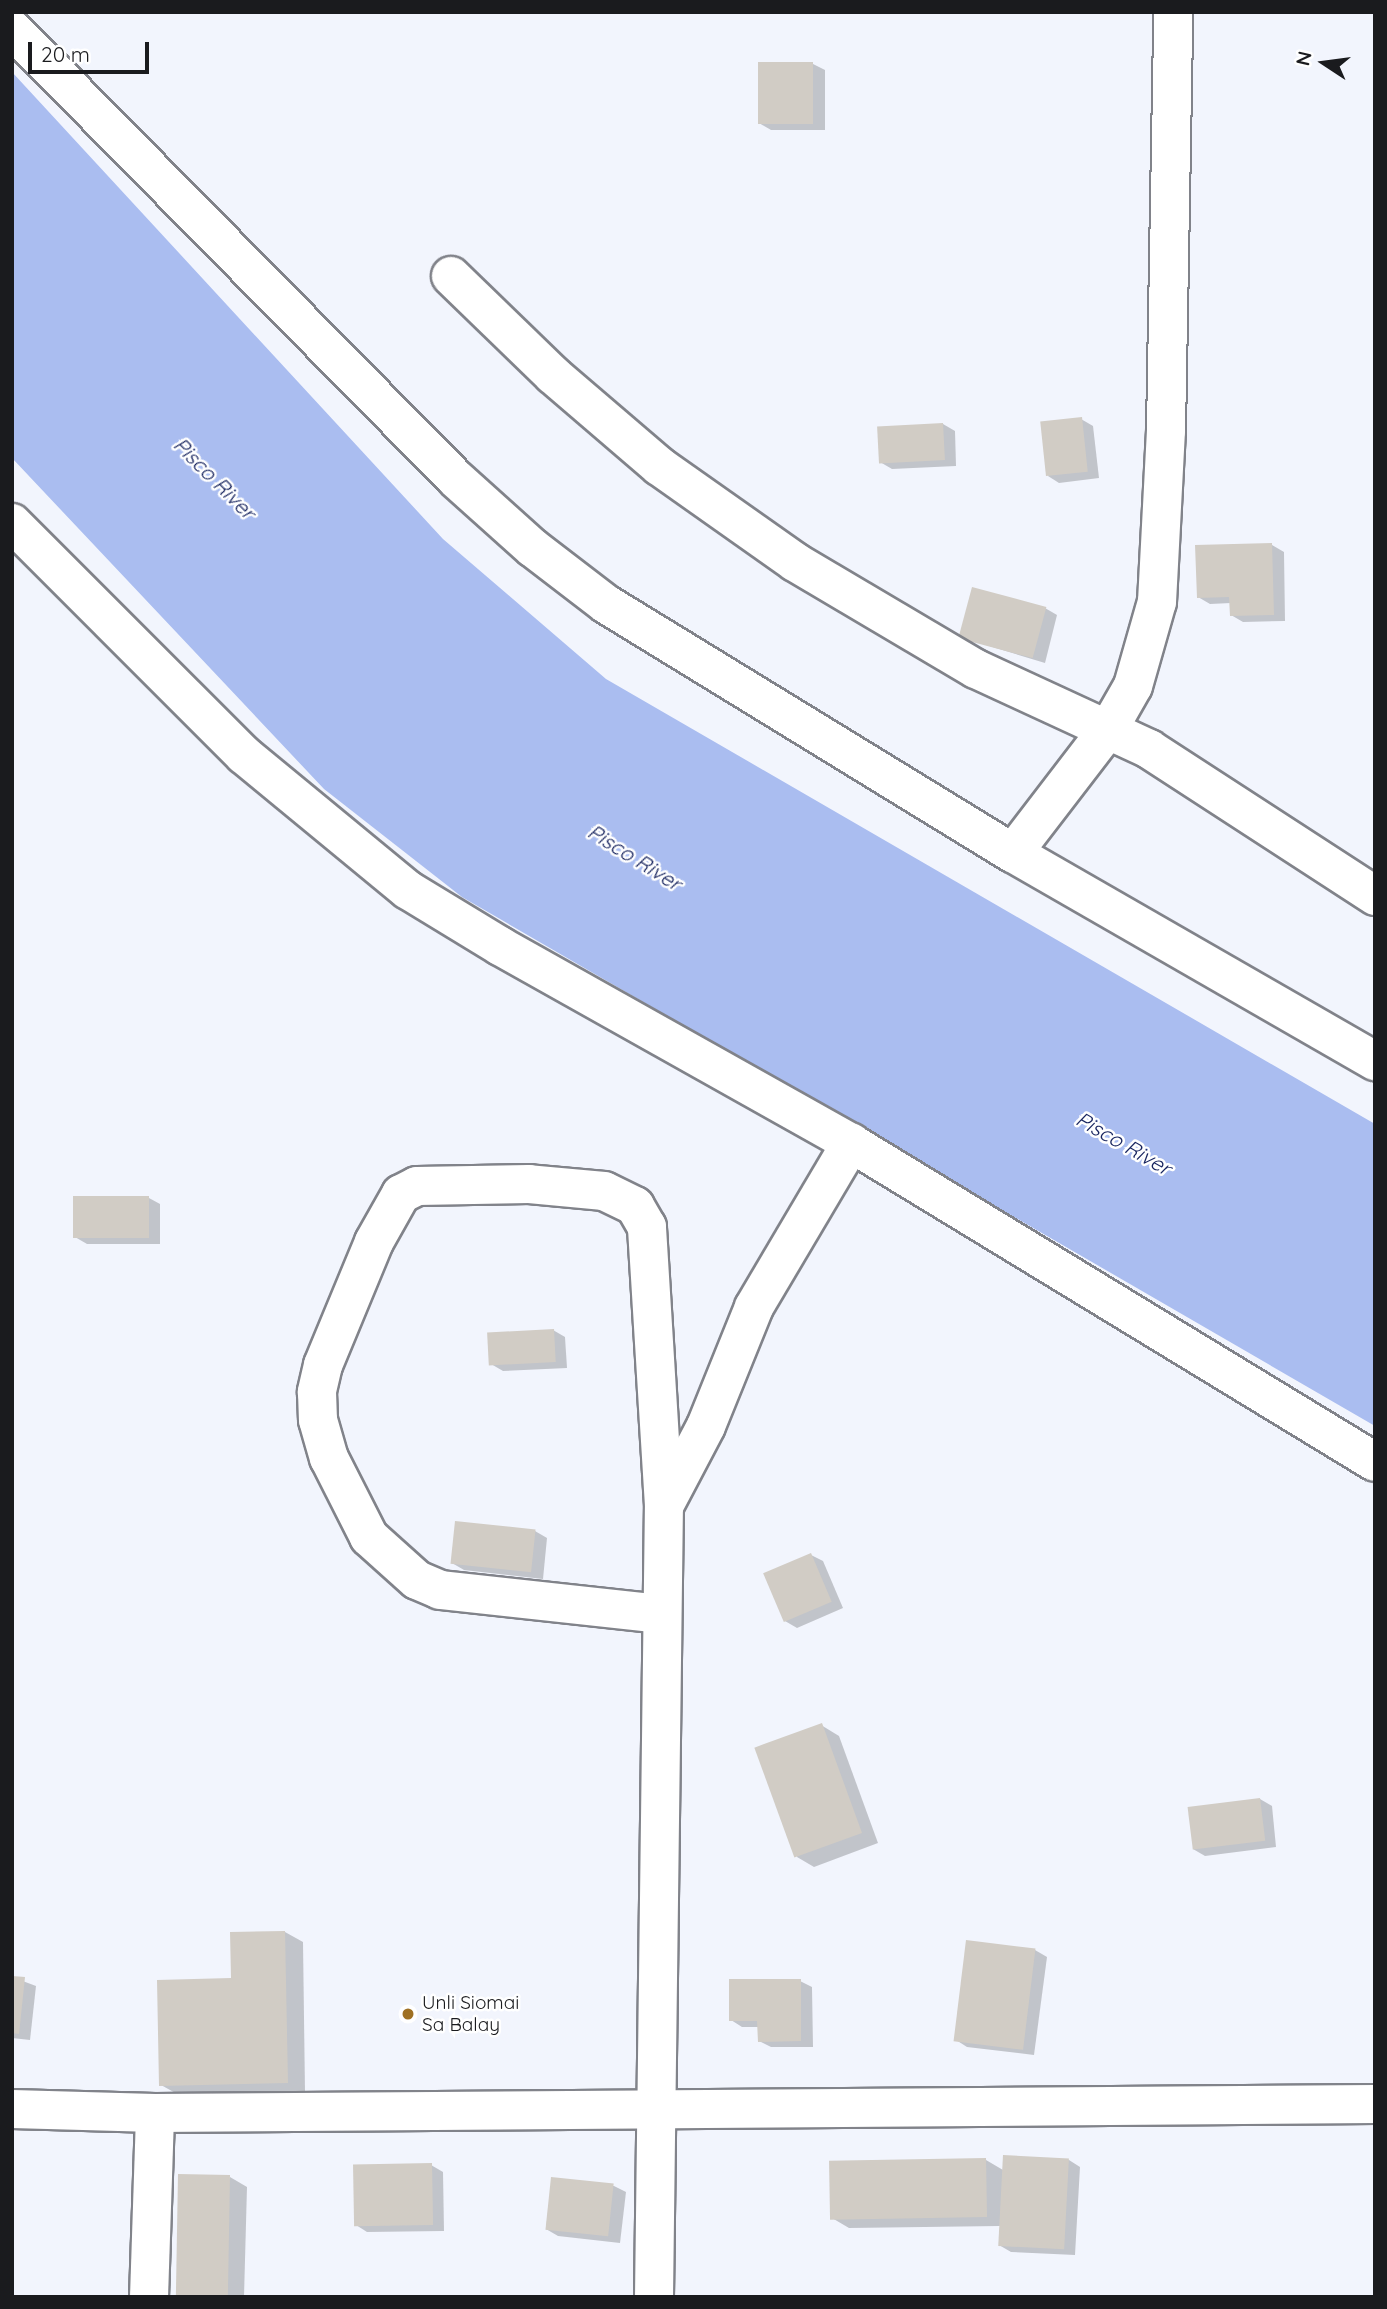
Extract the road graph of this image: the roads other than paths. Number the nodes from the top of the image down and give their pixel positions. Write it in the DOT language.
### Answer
graph roads {
  1 [pos="1173,12"];
  2 [pos="12,29"];
  3 [pos="451,276"];
  4 [pos="12,523"];
  5 [pos="1109,728"];
  6 [pos="1013,853"];
  7 [pos="1375,896"];
  8 [pos="1375,1061"];
  9 [pos="851,1143"];
  10 [pos="1375,1462"];
  11 [pos="664,1506"];
  12 [pos="662,1614"];
  13 [pos="1375,2104"];
  14 [pos="12,2109"];
  15 [pos="657,2109"];
  16 [pos="155,2113"];
  17 [pos="149,2297"];
  18 [pos="654,2297"];
  1 -- 5 [label="street"];
  2 -- 6 [label="street"];
  3 -- 5 [label="street"];
  4 -- 9 [label="street"];
  5 -- 6 [label="street"];
  5 -- 7 [label="street"];
  6 -- 8 [label="street"];
  9 -- 10 [label="street"];
  9 -- 11 [label="street"];
  11 -- 12 [label="street"];
  11 -- 12 [label="street"];
  12 -- 15 [label="street"];
  13 -- 15 [label="street"];
  14 -- 16 [label="street"];
  15 -- 16 [label="street"];
  15 -- 18 [label="street"];
  16 -- 17 [label="street"];
}
